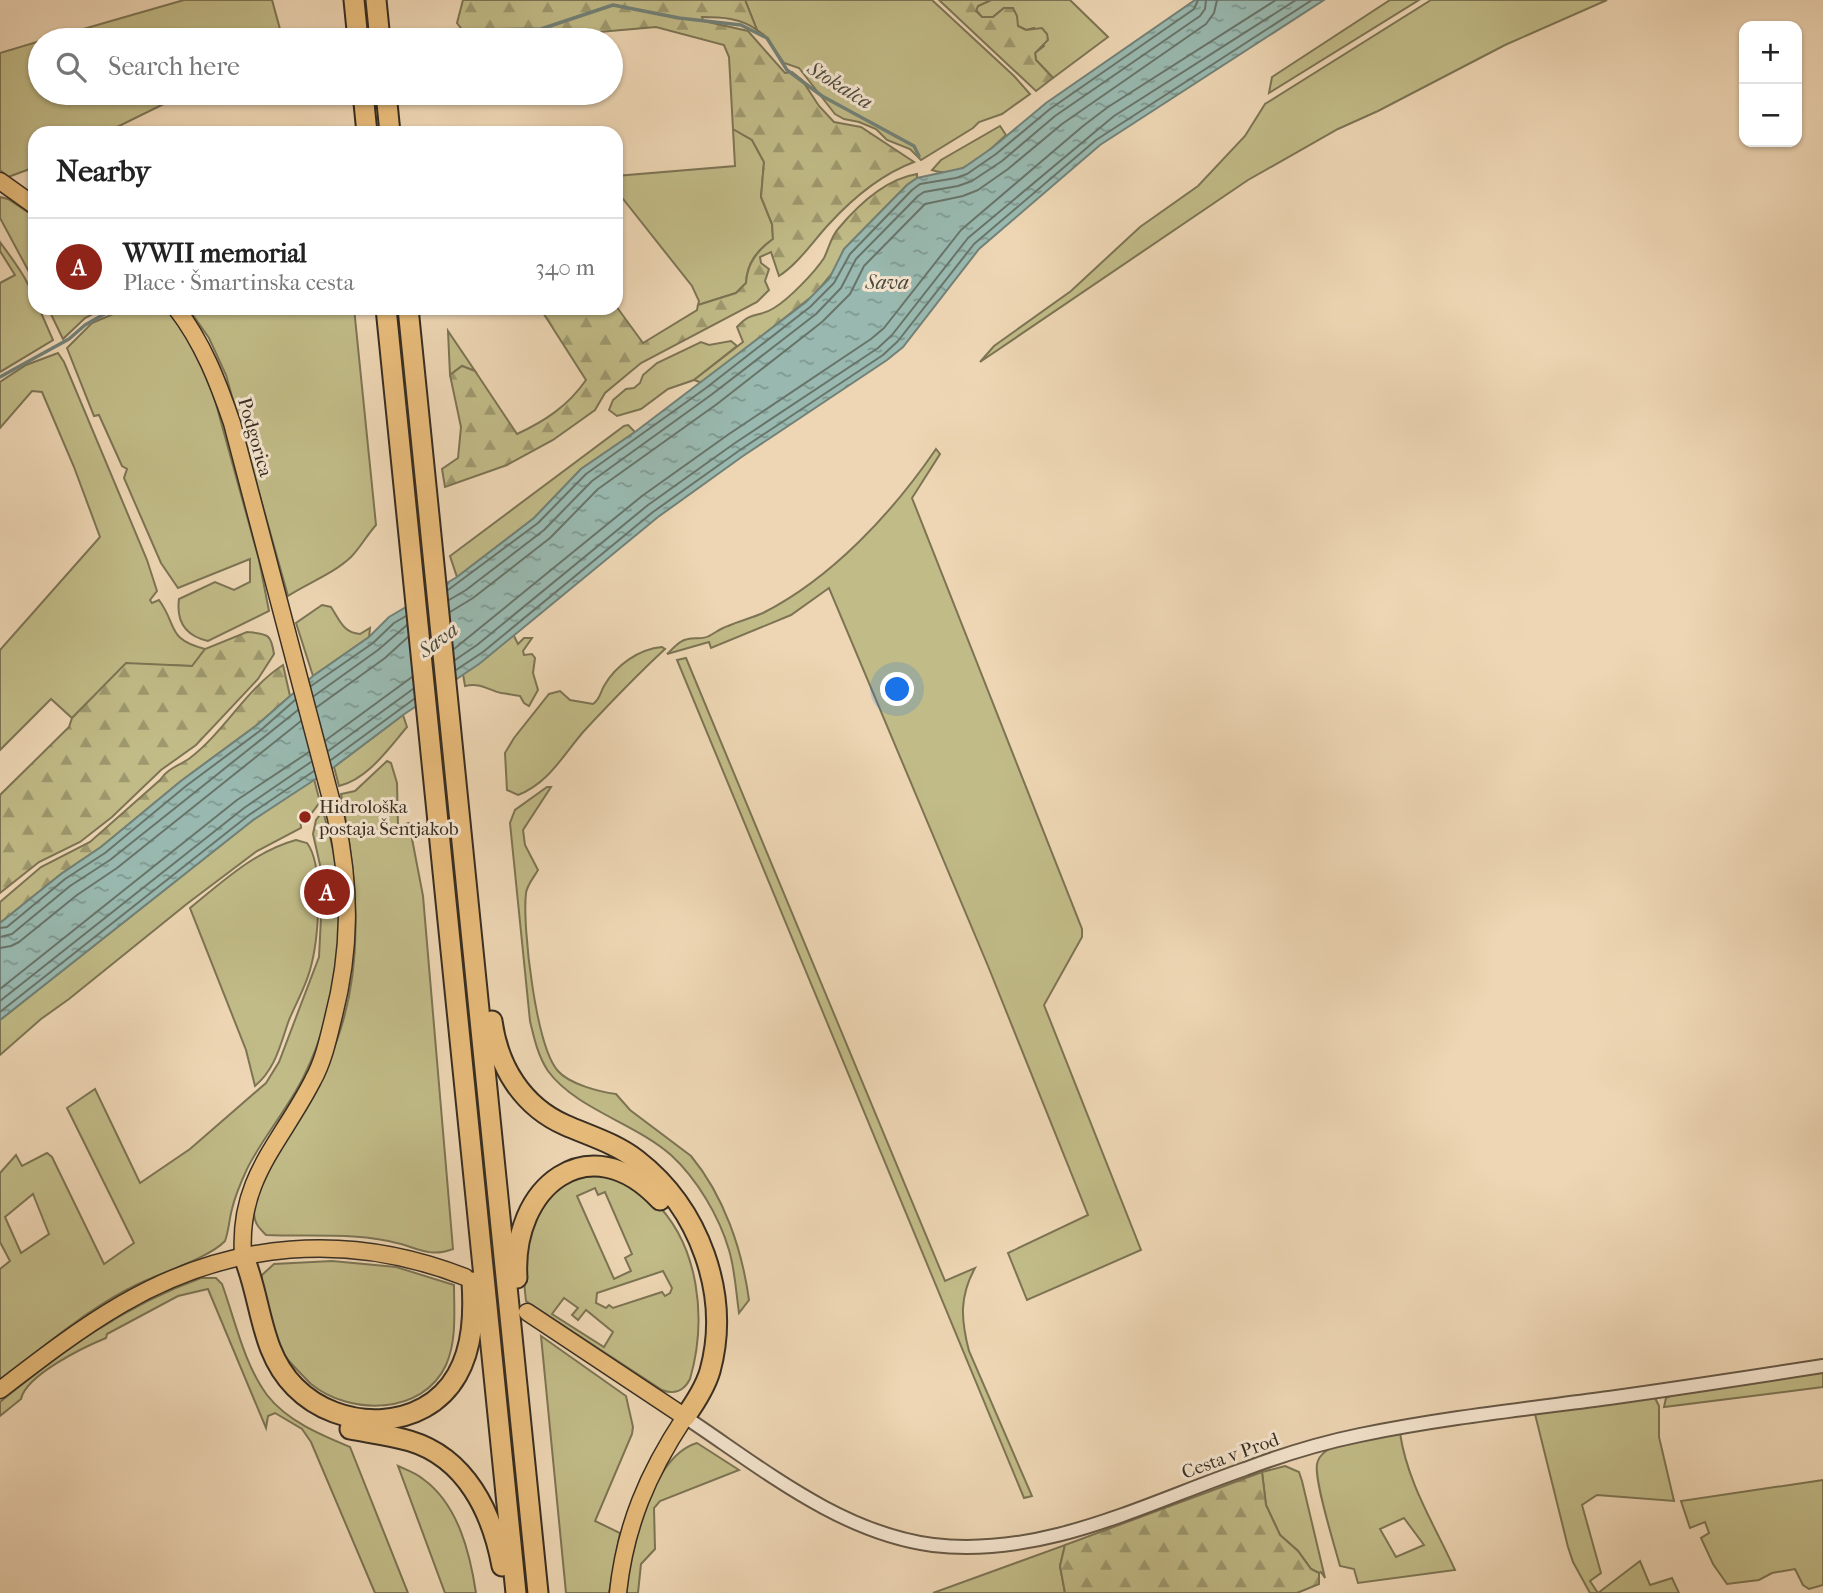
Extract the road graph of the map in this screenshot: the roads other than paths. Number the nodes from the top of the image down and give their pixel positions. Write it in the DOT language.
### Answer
graph roads {
  1 [pos="354,0"];
  2 [pos="376,0"];
  3 [pos="357,28"];
  4 [pos="379,28"];
  5 [pos="364,105"];
  6 [pos="387,105"];
  7 [pos="367,126"];
  8 [pos="389,126"];
  9 [pos="0,181"];
  10 [pos="28,201"];
  11 [pos="182,315"];
  12 [pos="387,315"];
  13 [pos="409,315"];
  14 [pos="465,870"];
  15 [pos="476,1205"];
  16 [pos="243,1255"];
  17 [pos="465,1277"];
  18 [pos="527,1312"];
  19 [pos="512,1338"];
  20 [pos="1823,1366"];
  21 [pos="0,1390"];
  22 [pos="685,1418"];
  23 [pos="505,1593"];
  24 [pos="516,1593"];
  25 [pos="538,1593"];
  26 [pos="618,1593"];
  1 -- 3 [label="highway"];
  2 -- 4 [label="highway"];
  5 -- 7 [label="highway"];
  6 -- 8 [label="highway"];
  9 -- 10 [label="main road"];
  11 -- 16 [label="main road, Podgorica"];
  12 -- 15 [label="highway"];
  13 -- 14 [label="highway"];
  14 -- 19 [label="highway"];
  14 -- 22 [label="highway"];
  15 -- 16 [label="highway"];
  15 -- 24 [label="highway"];
  16 -- 17 [label="main road"];
  16 -- 21 [label="main road"];
  16 -- 23 [label="highway"];
  18 -- 22 [label="main road"];
  19 -- 22 [label="highway"];
  19 -- 25 [label="highway"];
  20 -- 22 [label="street, Cesta v Prod"];
  22 -- 26 [label="main road"];
}
